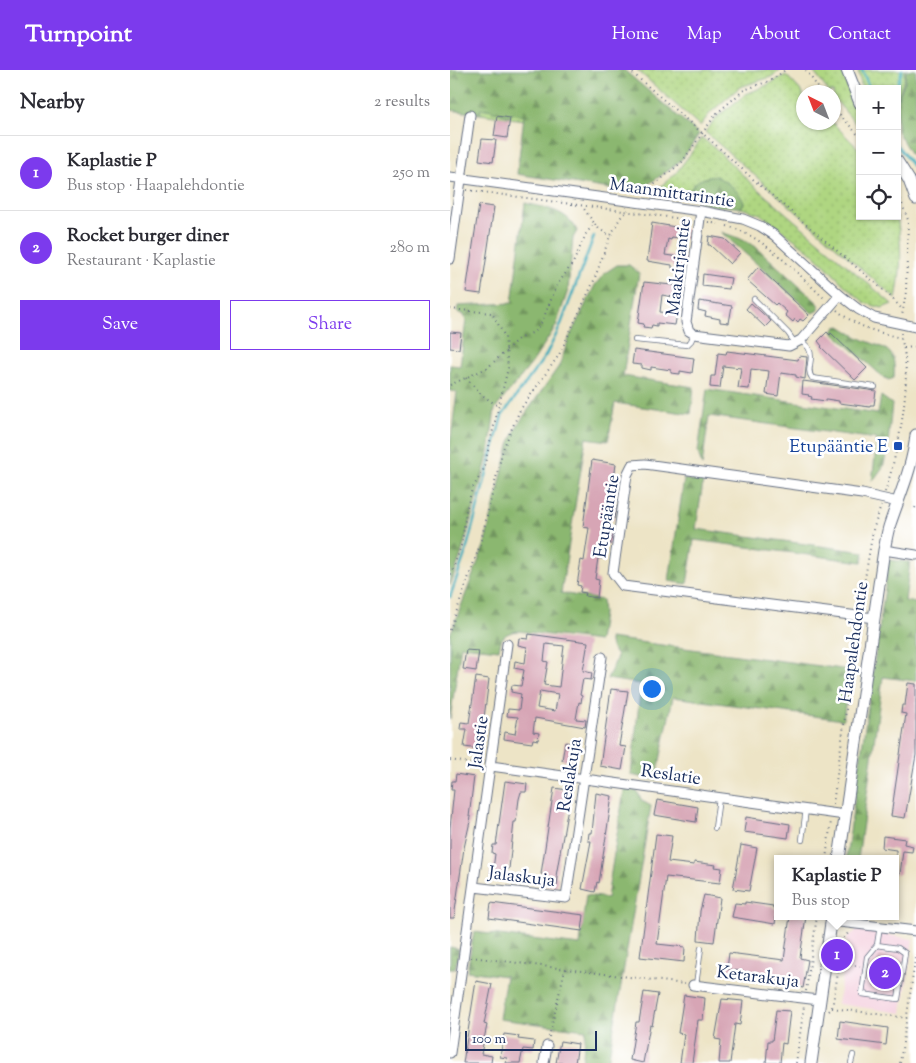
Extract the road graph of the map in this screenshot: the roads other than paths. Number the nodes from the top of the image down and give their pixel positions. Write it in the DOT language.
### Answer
graph roads {
  1 [pos="848,71"];
  2 [pos="856,92"];
  3 [pos="470,115"];
  4 [pos="901,167"];
  5 [pos="450,177"];
  6 [pos="461,178"];
  7 [pos="916,199"];
  8 [pos="701,211"];
  9 [pos="450,259"];
  10 [pos="840,295"];
  11 [pos="754,299"];
  12 [pos="916,326"];
  13 [pos="694,334"];
  14 [pos="635,340"];
  15 [pos="798,342"];
  16 [pos="875,386"];
  17 [pos="916,435"];
  18 [pos="898,502"];
  19 [pos="884,550"];
  20 [pos="916,555"];
  21 [pos="874,618"];
  22 [pos="507,644"];
  23 [pos="602,657"];
  24 [pos="491,766"];
  25 [pos="585,778"];
  26 [pos="720,797"];
  27 [pos="806,809"];
  28 [pos="845,815"];
  29 [pos="715,828"];
  30 [pos="802,840"];
  31 [pos="840,855"];
  32 [pos="474,887"];
  33 [pos="566,898"];
  34 [pos="831,920"];
  35 [pos="839,920"];
  36 [pos="880,926"];
  37 [pos="916,929"];
  38 [pos="877,945"];
  39 [pos="701,948"];
  40 [pos="694,985"];
  41 [pos="819,1000"];
  42 [pos="547,1046"];
  43 [pos="450,1053"];
  44 [pos="853,1055"];
  45 [pos="544,1063"];
  46 [pos="811,1063"];
  47 [pos="851,1063"];
  1 -- 2 [label="street"];
  3 -- 6 [label="street"];
  4 -- 7 [label="street"];
  5 -- 6 [label="street, Maanmittarintie"];
  6 -- 8 [label="street, Maanmittarintie"];
  6 -- 9 [label="street"];
  8 -- 10 [label="street, Maanmittarintie"];
  8 -- 13 [label="street, Maakirjantie"];
  10 -- 12 [label="street, Maanmittarintie"];
  10 -- 15 [label="street"];
  11 -- 15 [label="lane"];
  13 -- 14 [label="lane"];
  13 -- 15 [label="street, Maakirjantie"];
  15 -- 16 [label="lane"];
  17 -- 18 [label="street, Haapalehdontie"];
  18 -- 19 [label="street, Haapalehdontie"];
  18 -- 21 [label="street, Etupääntie"];
  19 -- 20 [label="street"];
  19 -- 21 [label="street, Haapalehdontie"];
  21 -- 28 [label="street, Haapalehdontie"];
  22 -- 24 [label="street, Jalastie"];
  23 -- 25 [label="street, Reslakuja"];
  24 -- 25 [label="street, Reslatie"];
  24 -- 32 [label="street, Jalastie"];
  25 -- 26 [label="street, Reslatie"];
  25 -- 33 [label="street, Reslakuja"];
  26 -- 27 [label="street, Reslatie"];
  26 -- 29 [label="lane"];
  27 -- 28 [label="street, Reslatie"];
  27 -- 30 [label="lane"];
  28 -- 31 [label="street, Haapalehdontie"];
  32 -- 33 [label="street, Jalaskuja"];
  32 -- 43 [label="street, Jalastie"];
  34 -- 41 [label="street"];
  35 -- 36 [label="street"];
  36 -- 37 [label="street"];
  36 -- 38 [label="lane"];
  38 -- 38 [label="lane"];
  39 -- 40 [label="lane"];
  40 -- 41 [label="street, Ketarakuja"];
  41 -- 46 [label="street"];
  42 -- 45 [label="street"];
  44 -- 47 [label="lane"];
}
